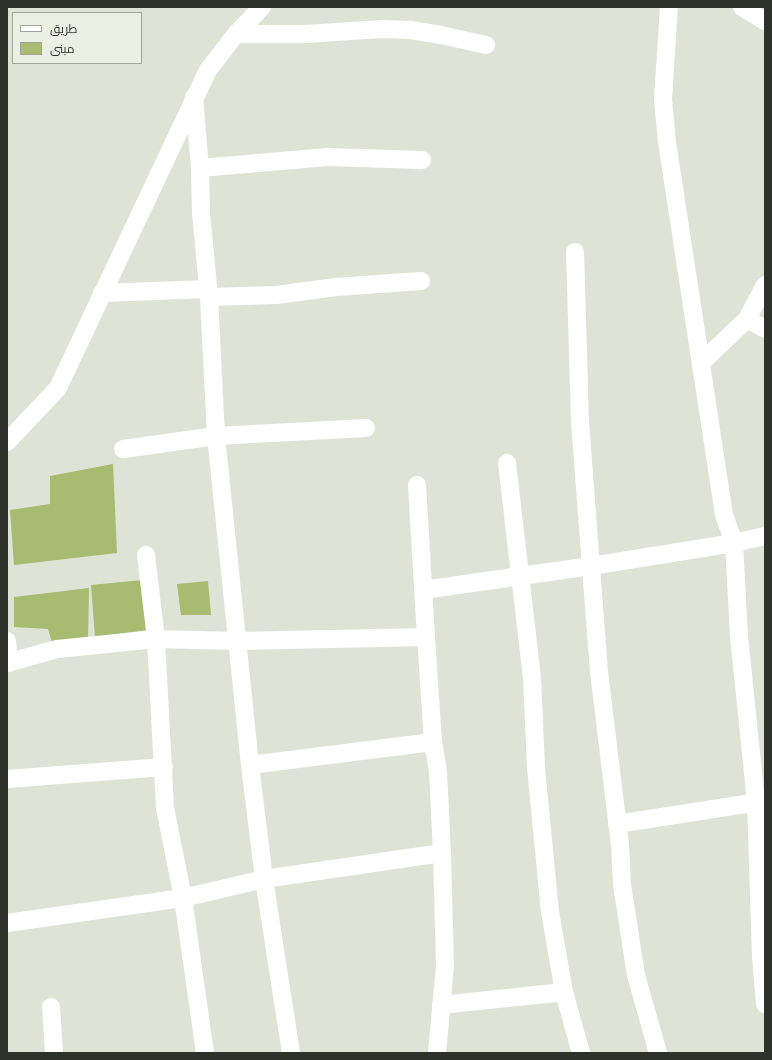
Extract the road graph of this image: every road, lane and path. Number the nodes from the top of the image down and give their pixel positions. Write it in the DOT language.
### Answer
graph roads {
  1 [pos="262,7"];
  2 [pos="669,7"];
  3 [pos="742,7"];
  4 [pos="765,21"];
  5 [pos="236,34"];
  6 [pos="486,45"];
  7 [pos="194,97"];
  8 [pos="422,160"];
  9 [pos="200,168"];
  10 [pos="575,252"];
  11 [pos="421,281"];
  12 [pos="765,285"];
  13 [pos="102,293"];
  14 [pos="208,293"];
  15 [pos="747,319"];
  16 [pos="765,329"];
  17 [pos="702,362"];
  18 [pos="366,428"];
  19 [pos="216,436"];
  20 [pos="7,442"];
  21 [pos="123,449"];
  22 [pos="507,463"];
  23 [pos="417,485"];
  24 [pos="765,536"];
  25 [pos="734,543"];
  26 [pos="146,555"];
  27 [pos="591,566"];
  28 [pos="519,576"];
  29 [pos="423,590"];
  30 [pos="426,637"];
  31 [pos="156,639"];
  32 [pos="7,641"];
  33 [pos="237,641"];
  34 [pos="8,663"];
  35 [pos="433,742"];
  36 [pos="164,766"];
  37 [pos="250,766"];
  38 [pos="7,779"];
  39 [pos="760,801"];
  40 [pos="617,824"];
  41 [pos="442,853"];
  42 [pos="264,879"];
  43 [pos="183,898"];
  44 [pos="7,923"];
  45 [pos="564,992"];
  46 [pos="765,1004"];
  47 [pos="441,1005"];
  48 [pos="51,1007"];
  49 [pos="54,1053"];
  50 [pos="205,1053"];
  51 [pos="291,1053"];
  52 [pos="437,1053"];
  53 [pos="581,1053"];
  54 [pos="658,1053"];
  1 -- 5 [label="street"];
  2 -- 17 [label="street"];
  3 -- 4 [label="street"];
  5 -- 6 [label="street"];
  5 -- 7 [label="street"];
  7 -- 9 [label="street"];
  7 -- 13 [label="street"];
  8 -- 9 [label="street"];
  9 -- 14 [label="street"];
  10 -- 27 [label="street"];
  11 -- 14 [label="street"];
  12 -- 15 [label="street"];
  13 -- 14 [label="street"];
  13 -- 20 [label="street"];
  14 -- 19 [label="street"];
  15 -- 16 [label="street"];
  15 -- 17 [label="street"];
  17 -- 25 [label="street"];
  18 -- 19 [label="street"];
  19 -- 21 [label="street"];
  19 -- 33 [label="street"];
  22 -- 28 [label="street"];
  23 -- 29 [label="street"];
  24 -- 25 [label="street"];
  25 -- 27 [label="street"];
  25 -- 39 [label="street"];
  26 -- 31 [label="street"];
  27 -- 28 [label="street"];
  27 -- 40 [label="street"];
  28 -- 29 [label="street"];
  28 -- 45 [label="street"];
  29 -- 30 [label="street"];
  30 -- 33 [label="street"];
  30 -- 35 [label="street"];
  31 -- 33 [label="street"];
  31 -- 34 [label="street"];
  31 -- 36 [label="street"];
  32 -- 34 [label="street"];
  33 -- 37 [label="street"];
  35 -- 37 [label="street"];
  35 -- 41 [label="street"];
  36 -- 38 [label="street"];
  36 -- 43 [label="street"];
  37 -- 42 [label="street"];
  39 -- 40 [label="street"];
  39 -- 46 [label="street"];
  40 -- 54 [label="street"];
  41 -- 42 [label="street"];
  41 -- 47 [label="street"];
  42 -- 43 [label="street"];
  42 -- 51 [label="street"];
  43 -- 44 [label="street"];
  43 -- 50 [label="street"];
  45 -- 47 [label="street"];
  45 -- 53 [label="street"];
  47 -- 52 [label="street"];
  48 -- 49 [label="street"];
}
